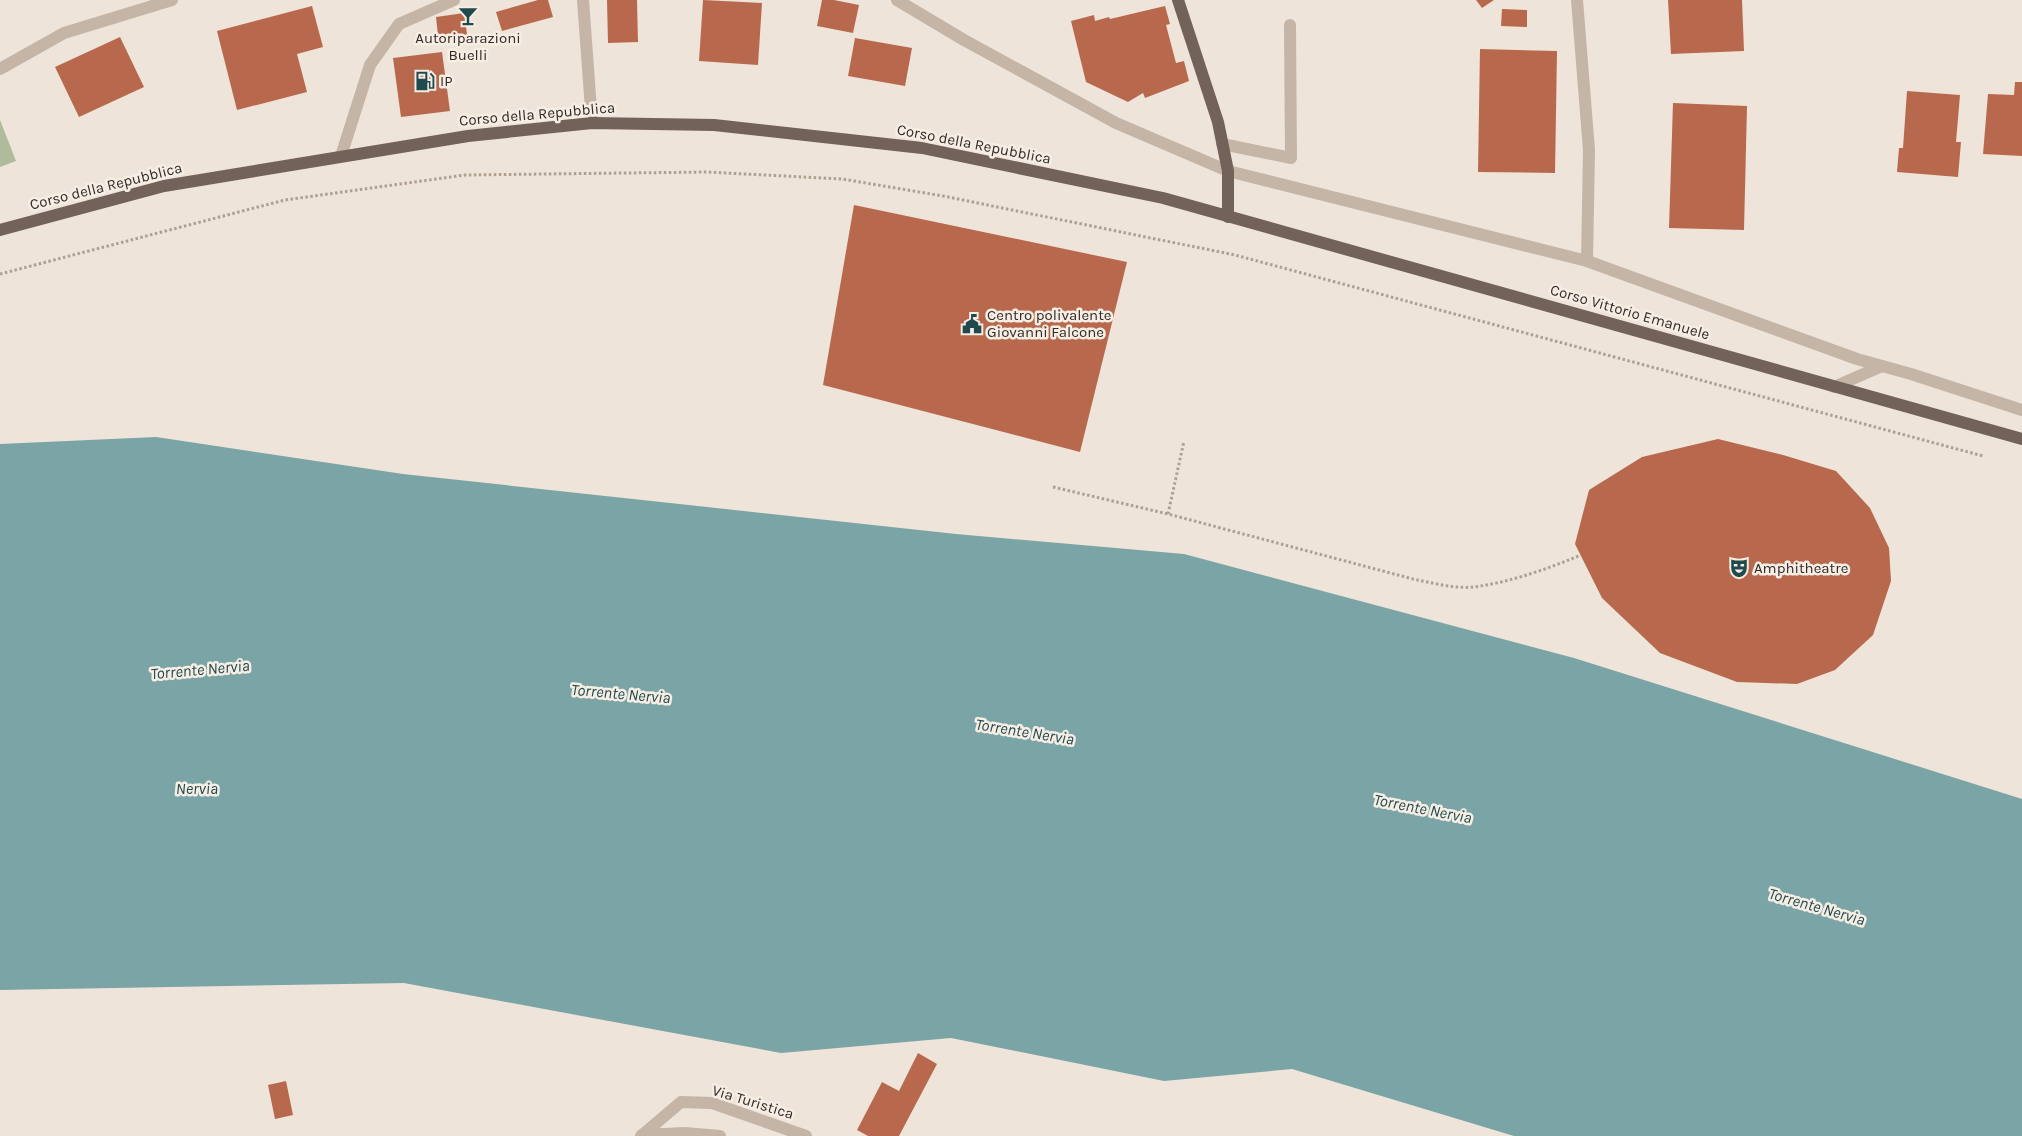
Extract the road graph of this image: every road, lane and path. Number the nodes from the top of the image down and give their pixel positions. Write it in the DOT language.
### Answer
graph roads {
  1 [pos="172,0"];
  2 [pos="454,0"];
  3 [pos="583,0"];
  4 [pos="897,0"];
  5 [pos="1178,0"];
  6 [pos="1578,0"];
  7 [pos="1290,25"];
  8 [pos="0,69"];
  9 [pos="592,123"];
  10 [pos="1222,144"];
  11 [pos="341,156"];
  12 [pos="1228,171"];
  13 [pos="1228,217"];
  14 [pos="0,230"];
  15 [pos="1587,261"];
  16 [pos="0,274"];
  17 [pos="1882,366"];
  18 [pos="1834,386"];
  19 [pos="2022,410"];
  20 [pos="2022,439"];
  21 [pos="1184,440"];
  22 [pos="1983,456"];
  23 [pos="1054,487"];
  24 [pos="1168,514"];
  25 [pos="1581,555"];
  26 [pos="642,1136"];
  27 [pos="720,1136"];
  28 [pos="806,1136"];
  1 -- 8 [label="street"];
  2 -- 11 [label="street"];
  3 -- 9 [label="street"];
  4 -- 12 [label="street"];
  5 -- 10 [label="main road"];
  6 -- 15 [label="street"];
  7 -- 10 [label="street"];
  9 -- 11 [label="main road, Corso della Repubblica"];
  9 -- 13 [label="main road, Corso della Repubblica"];
  10 -- 12 [label="main road"];
  11 -- 14 [label="main road, Corso della Repubblica"];
  12 -- 13 [label="main road"];
  12 -- 15 [label="street"];
  13 -- 18 [label="main road, Corso Vittorio Emanuele"];
  15 -- 17 [label="street"];
  16 -- 22 [label="path"];
  17 -- 18 [label="street"];
  17 -- 19 [label="street"];
  18 -- 20 [label="main road, Corso Vittorio Emanuele"];
  21 -- 24 [label="path"];
  23 -- 24 [label="path"];
  24 -- 25 [label="path"];
  26 -- 27 [label="street, Via Turistica"];
  26 -- 28 [label="street, Via Turistica"];
}
